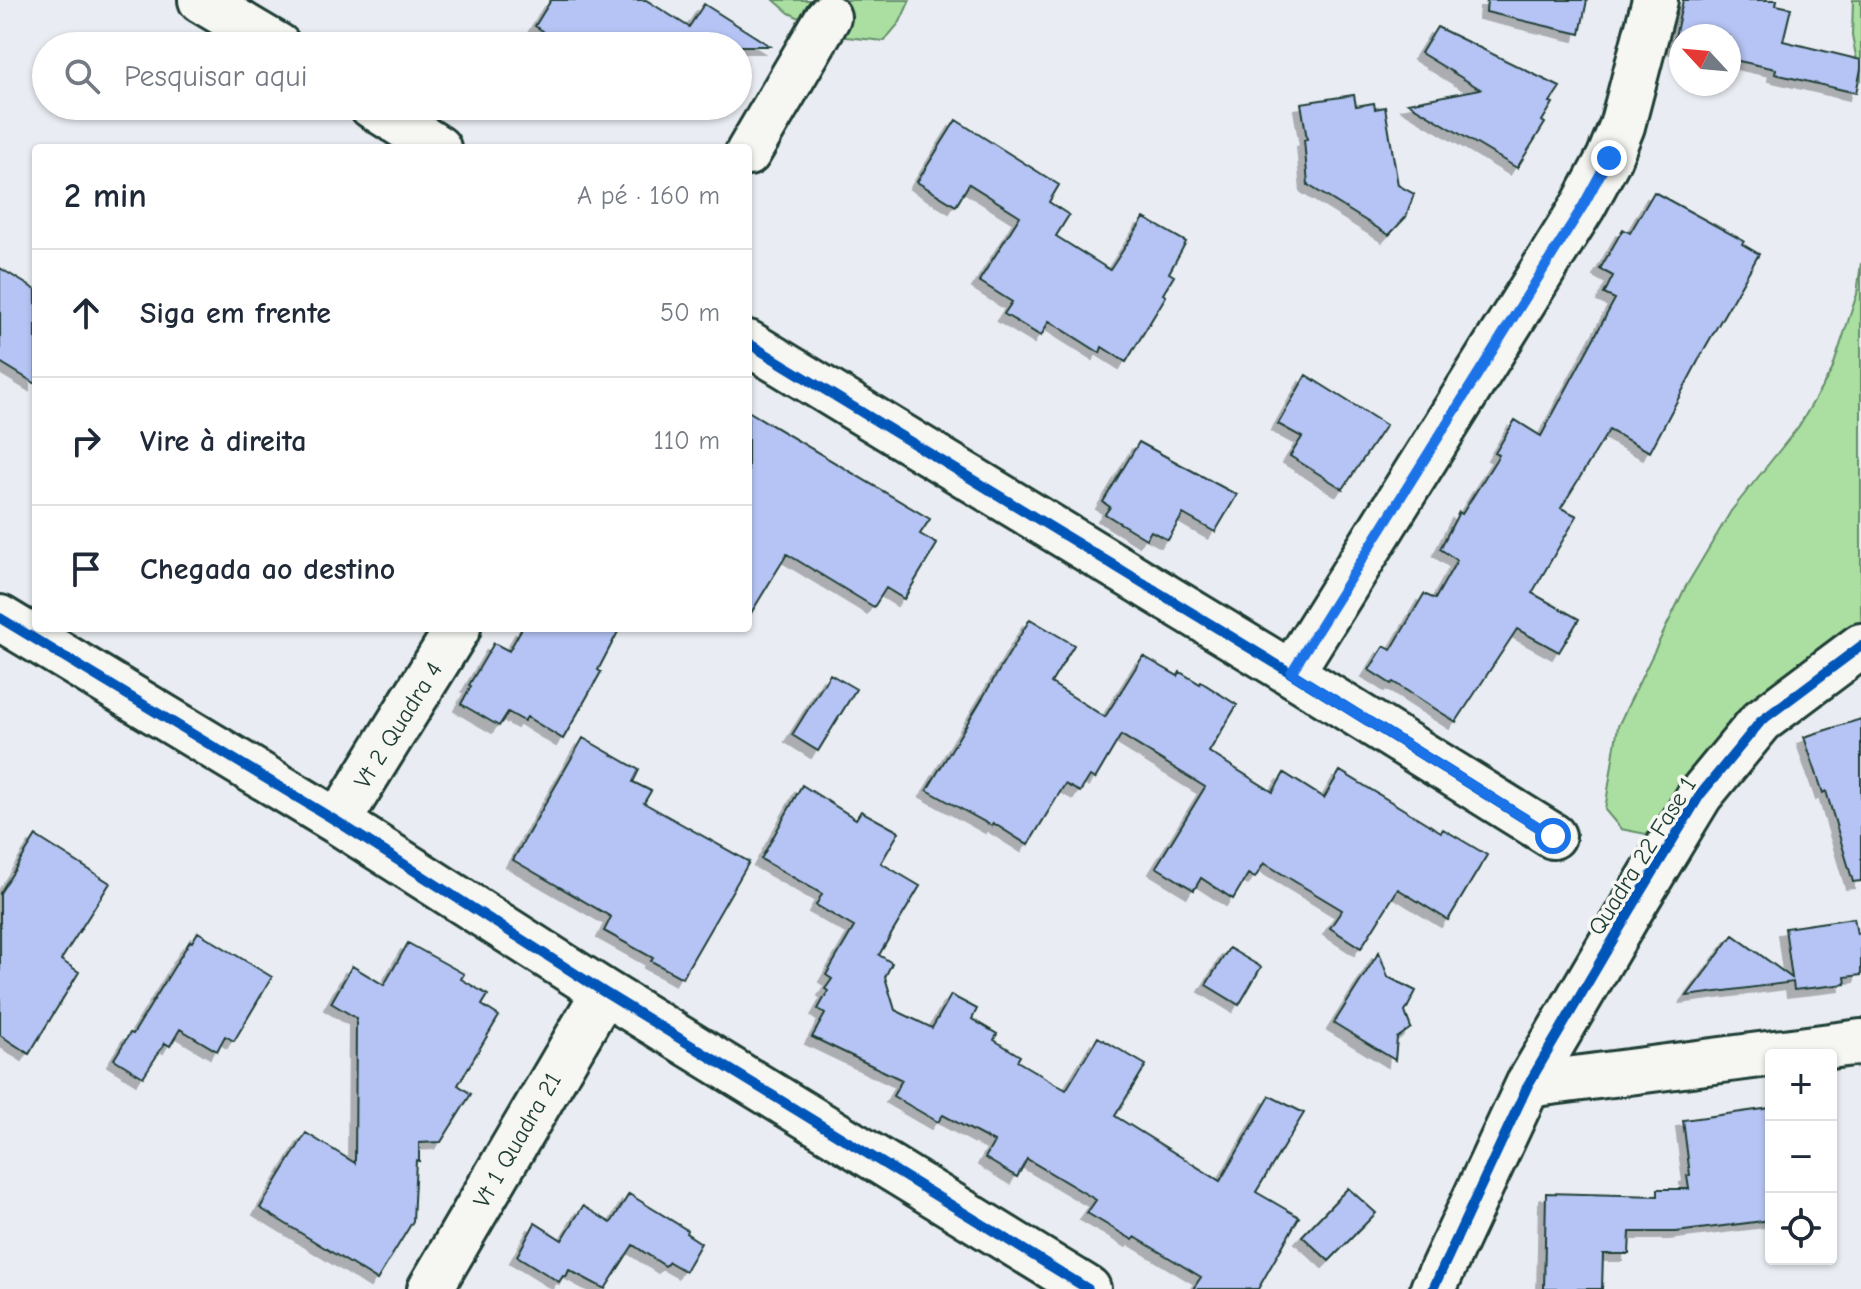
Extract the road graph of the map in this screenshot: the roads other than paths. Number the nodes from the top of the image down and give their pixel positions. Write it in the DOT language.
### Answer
graph roads {
  1 [pos="201,0"];
  2 [pos="1655,0"];
  3 [pos="828,17"];
  4 [pos="255,32"];
  5 [pos="394,120"];
  6 [pos="432,144"];
  7 [pos="752,146"];
  8 [pos="752,345"];
  9 [pos="0,618"];
  10 [pos="456,632"];
  11 [pos="1861,646"];
  12 [pos="1291,673"];
  13 [pos="338,822"];
  14 [pos="1553,836"];
  15 [pos="604,992"];
  16 [pos="1861,1042"];
  17 [pos="1528,1085"];
  18 [pos="430,1289"];
  19 [pos="1088,1289"];
  20 [pos="1433,1289"];
  1 -- 4 [label="street"];
  2 -- 12 [label="street"];
  3 -- 7 [label="street"];
  5 -- 6 [label="street"];
  8 -- 12 [label="street"];
  9 -- 13 [label="street"];
  10 -- 13 [label="street, Vt 2 Quadra 4"];
  11 -- 17 [label="street, Quadra 22 Fase 1"];
  12 -- 14 [label="street"];
  13 -- 15 [label="street"];
  15 -- 18 [label="street, Vt 1 Quadra 21"];
  15 -- 19 [label="street"];
  16 -- 17 [label="street"];
  17 -- 20 [label="street, Quadra 22 Fase 1"];
}
